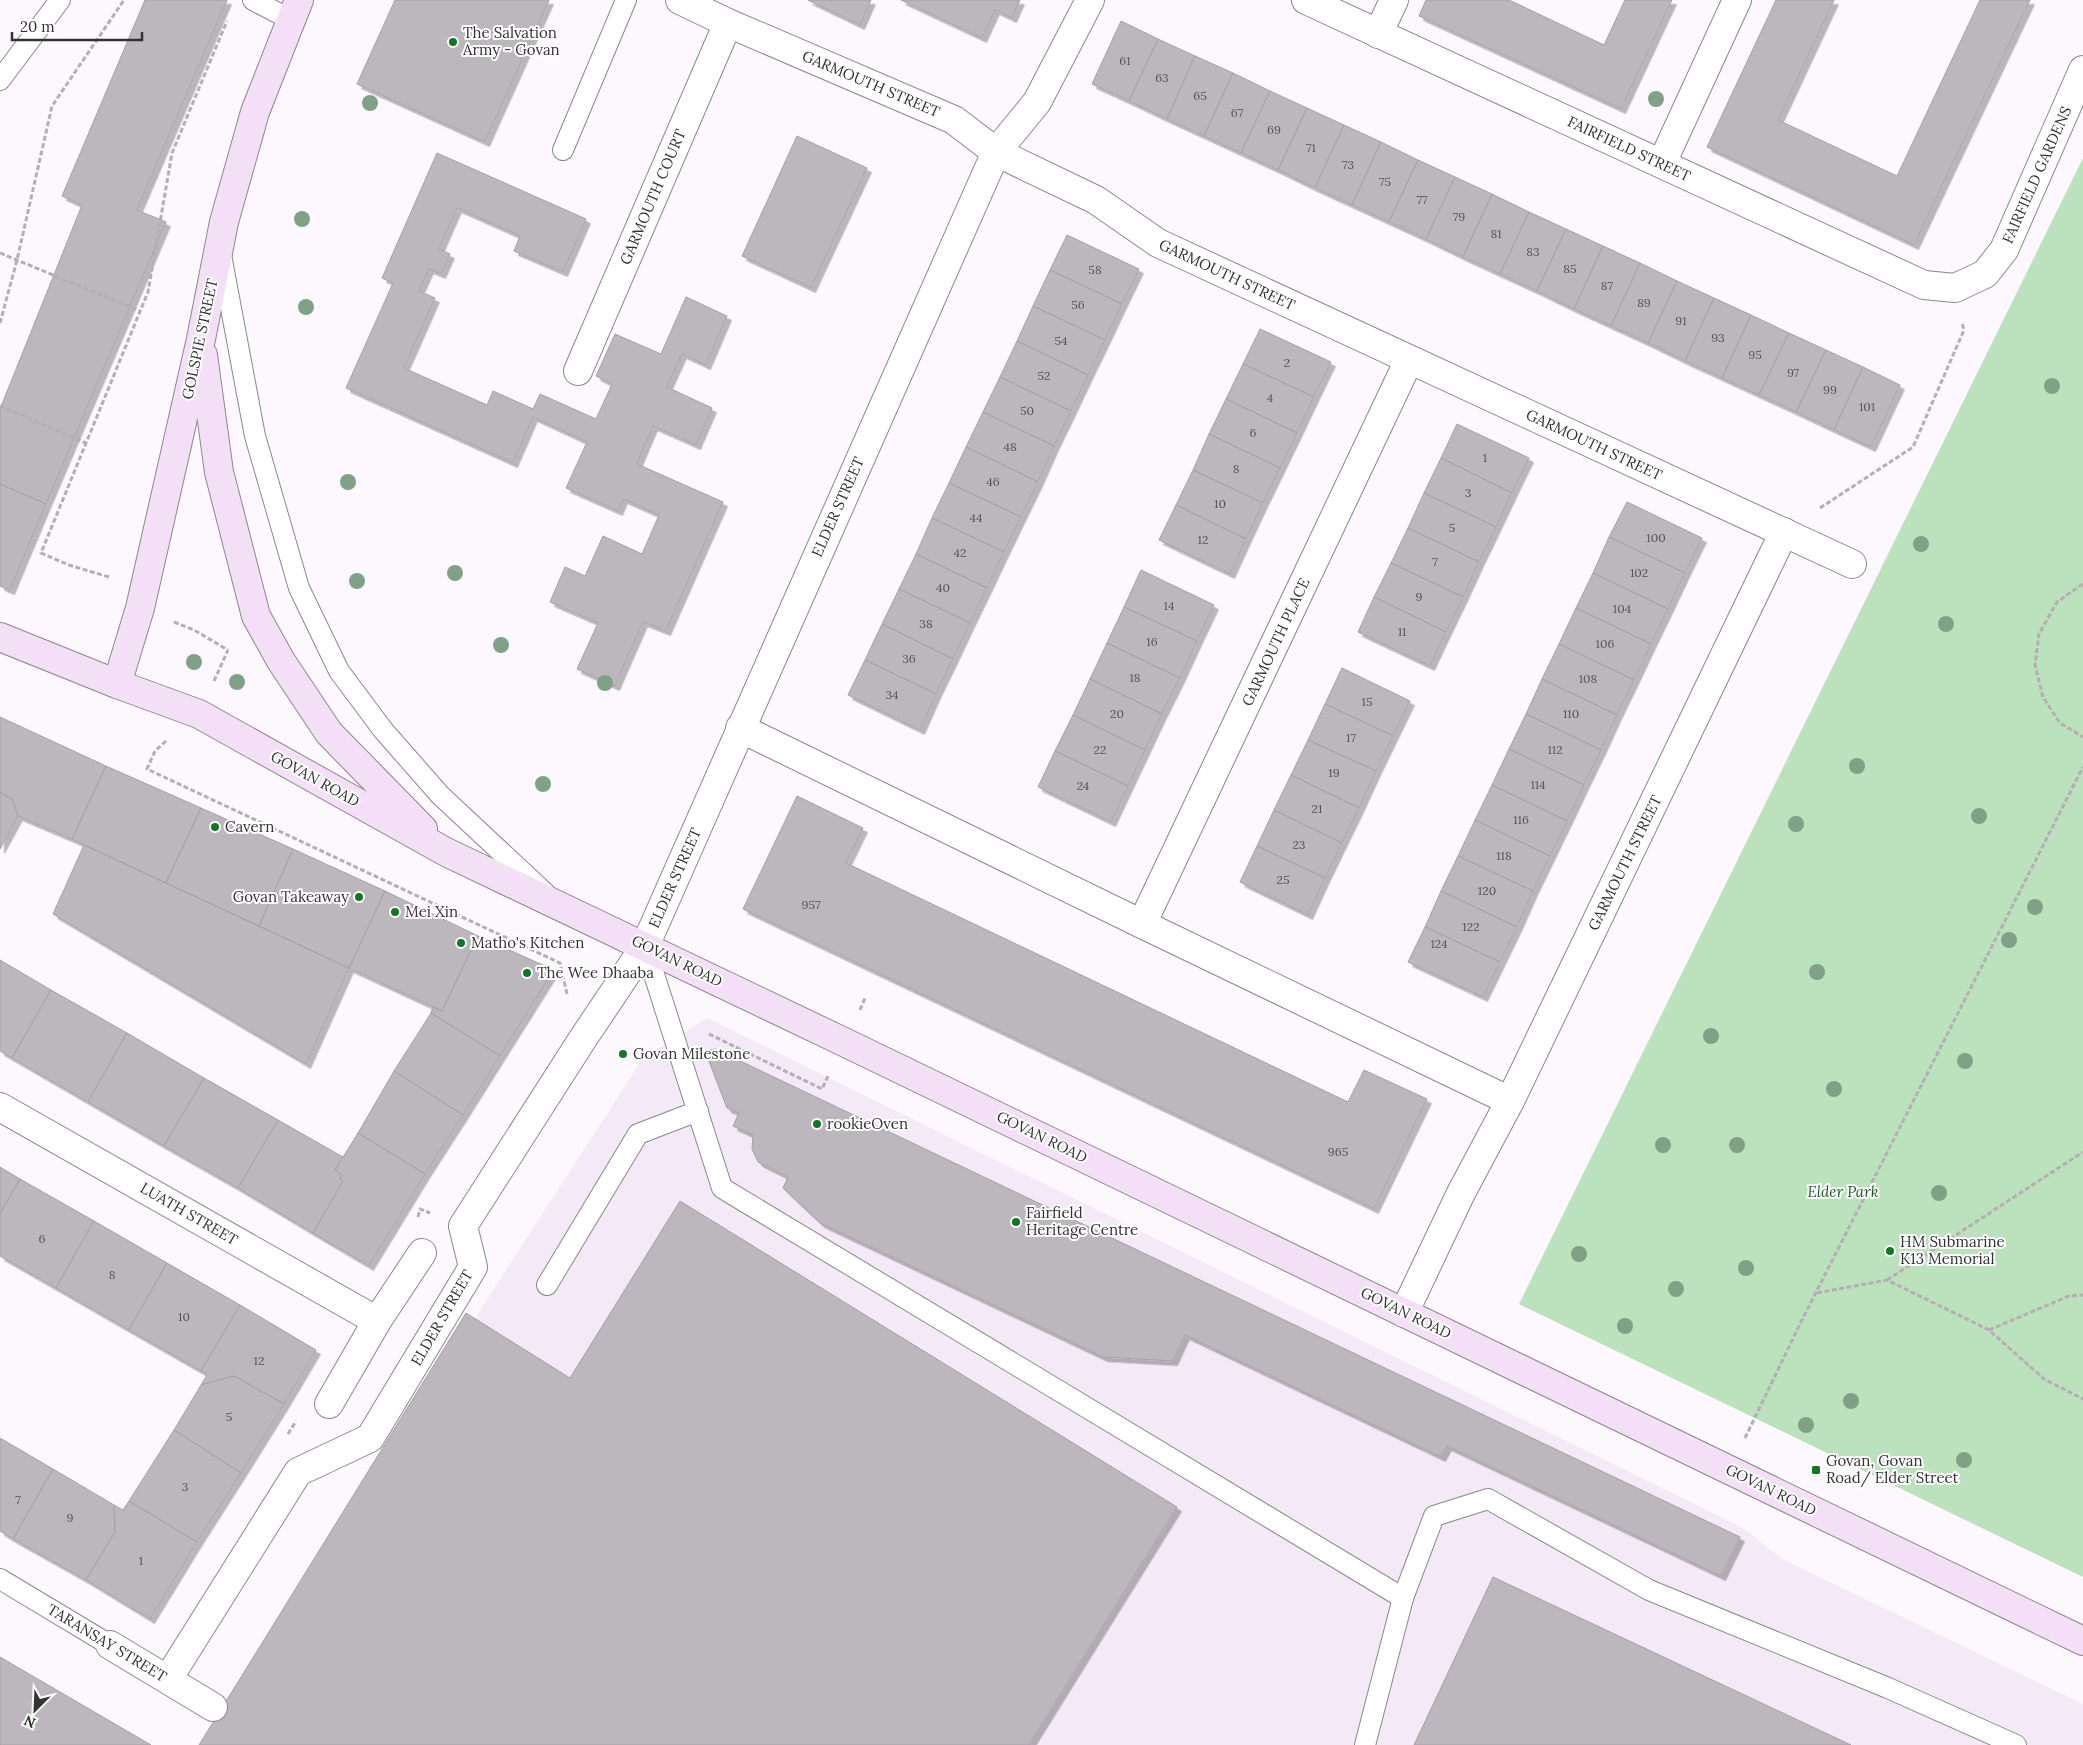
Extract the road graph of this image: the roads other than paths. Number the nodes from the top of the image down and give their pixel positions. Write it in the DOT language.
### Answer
graph roads {
  1 [pos="60,0"];
  2 [pos="253,0"];
  3 [pos="626,0"];
  4 [pos="1090,0"];
  5 [pos="1306,0"];
  6 [pos="1394,0"];
  7 [pos="1736,0"];
  8 [pos="692,2"];
  9 [pos="295,10"];
  10 [pos="728,23"];
  11 [pos="1378,34"];
  12 [pos="2083,70"];
  13 [pos="0,80"];
  14 [pos="563,150"];
  15 [pos="996,152"];
  16 [pos="1662,163"];
  17 [pos="219,245"];
  18 [pos="1955,288"];
  19 [pos="201,339"];
  20 [pos="1409,360"];
  21 [pos="578,371"];
  22 [pos="1784,532"];
  23 [pos="1852,564"];
  24 [pos="0,637"];
  25 [pos="117,684"];
  26 [pos="740,728"];
  27 [pos="446,852"];
  28 [pos="557,904"];
  29 [pos="1142,924"];
  30 [pos="645,946"];
  31 [pos="1510,1101"];
  32 [pos="0,1107"];
  33 [pos="698,1111"];
  34 [pos="422,1253"];
  35 [pos="547,1284"];
  36 [pos="1404,1312"];
  37 [pos="377,1321"];
  38 [pos="329,1404"];
  39 [pos="0,1579"];
  40 [pos="1403,1598"];
  41 [pos="2083,1641"];
  42 [pos="110,1645"];
  43 [pos="168,1679"];
  44 [pos="213,1707"];
  45 [pos="1366,1745"];
  46 [pos="2016,1745"];
  1 -- 13 [label="lane"];
  2 -- 9 [label="lane"];
  3 -- 14 [label="lane"];
  4 -- 15 [label="street, ELDER STREET"];
  5 -- 11 [label="street, FAIRFIELD STREET"];
  6 -- 11 [label="street"];
  7 -- 16 [label="street"];
  8 -- 10 [label="street, GARMOUTH STREET"];
  9 -- 17 [label="street, GOLSPIE STREET"];
  10 -- 15 [label="street, GARMOUTH STREET"];
  10 -- 21 [label="street, GARMOUTH COURT"];
  11 -- 16 [label="street, FAIRFIELD STREET"];
  12 -- 18 [label="street, FAIRFIELD GARDENS"];
  15 -- 20 [label="street, GARMOUTH STREET"];
  15 -- 26 [label="street, ELDER STREET"];
  16 -- 18 [label="street, FAIRFIELD STREET"];
  17 -- 19 [label="street, GOLSPIE STREET"];
  17 -- 28 [label="lane"];
  19 -- 25 [label="street, GOLSPIE STREET"];
  19 -- 27 [label="street"];
  20 -- 22 [label="street, GARMOUTH STREET"];
  20 -- 29 [label="street, GARMOUTH PLACE"];
  22 -- 23 [label="street, GARMOUTH STREET"];
  22 -- 31 [label="street, GARMOUTH STREET"];
  24 -- 25 [label="street, GOVAN ROAD"];
  25 -- 27 [label="street, GOVAN ROAD"];
  26 -- 29 [label="street"];
  26 -- 30 [label="street, ELDER STREET"];
  27 -- 28 [label="street, GOVAN ROAD"];
  28 -- 30 [label="street, GOVAN ROAD"];
  29 -- 31 [label="street"];
  30 -- 33 [label="lane"];
  30 -- 36 [label="street, GOVAN ROAD"];
  30 -- 43 [label="street, ELDER STREET"];
  31 -- 36 [label="street, GARMOUTH STREET"];
  32 -- 37 [label="street, LUATH STREET"];
  33 -- 35 [label="lane"];
  33 -- 40 [label="lane"];
  34 -- 37 [label="street"];
  36 -- 41 [label="street, GOVAN ROAD"];
  37 -- 38 [label="street"];
  39 -- 42 [label="lane, TARANSAY STREET"];
  40 -- 45 [label="lane"];
  40 -- 46 [label="lane"];
  42 -- 43 [label="street, TARANSAY STREET"];
  43 -- 44 [label="street, TARANSAY STREET"];
}
